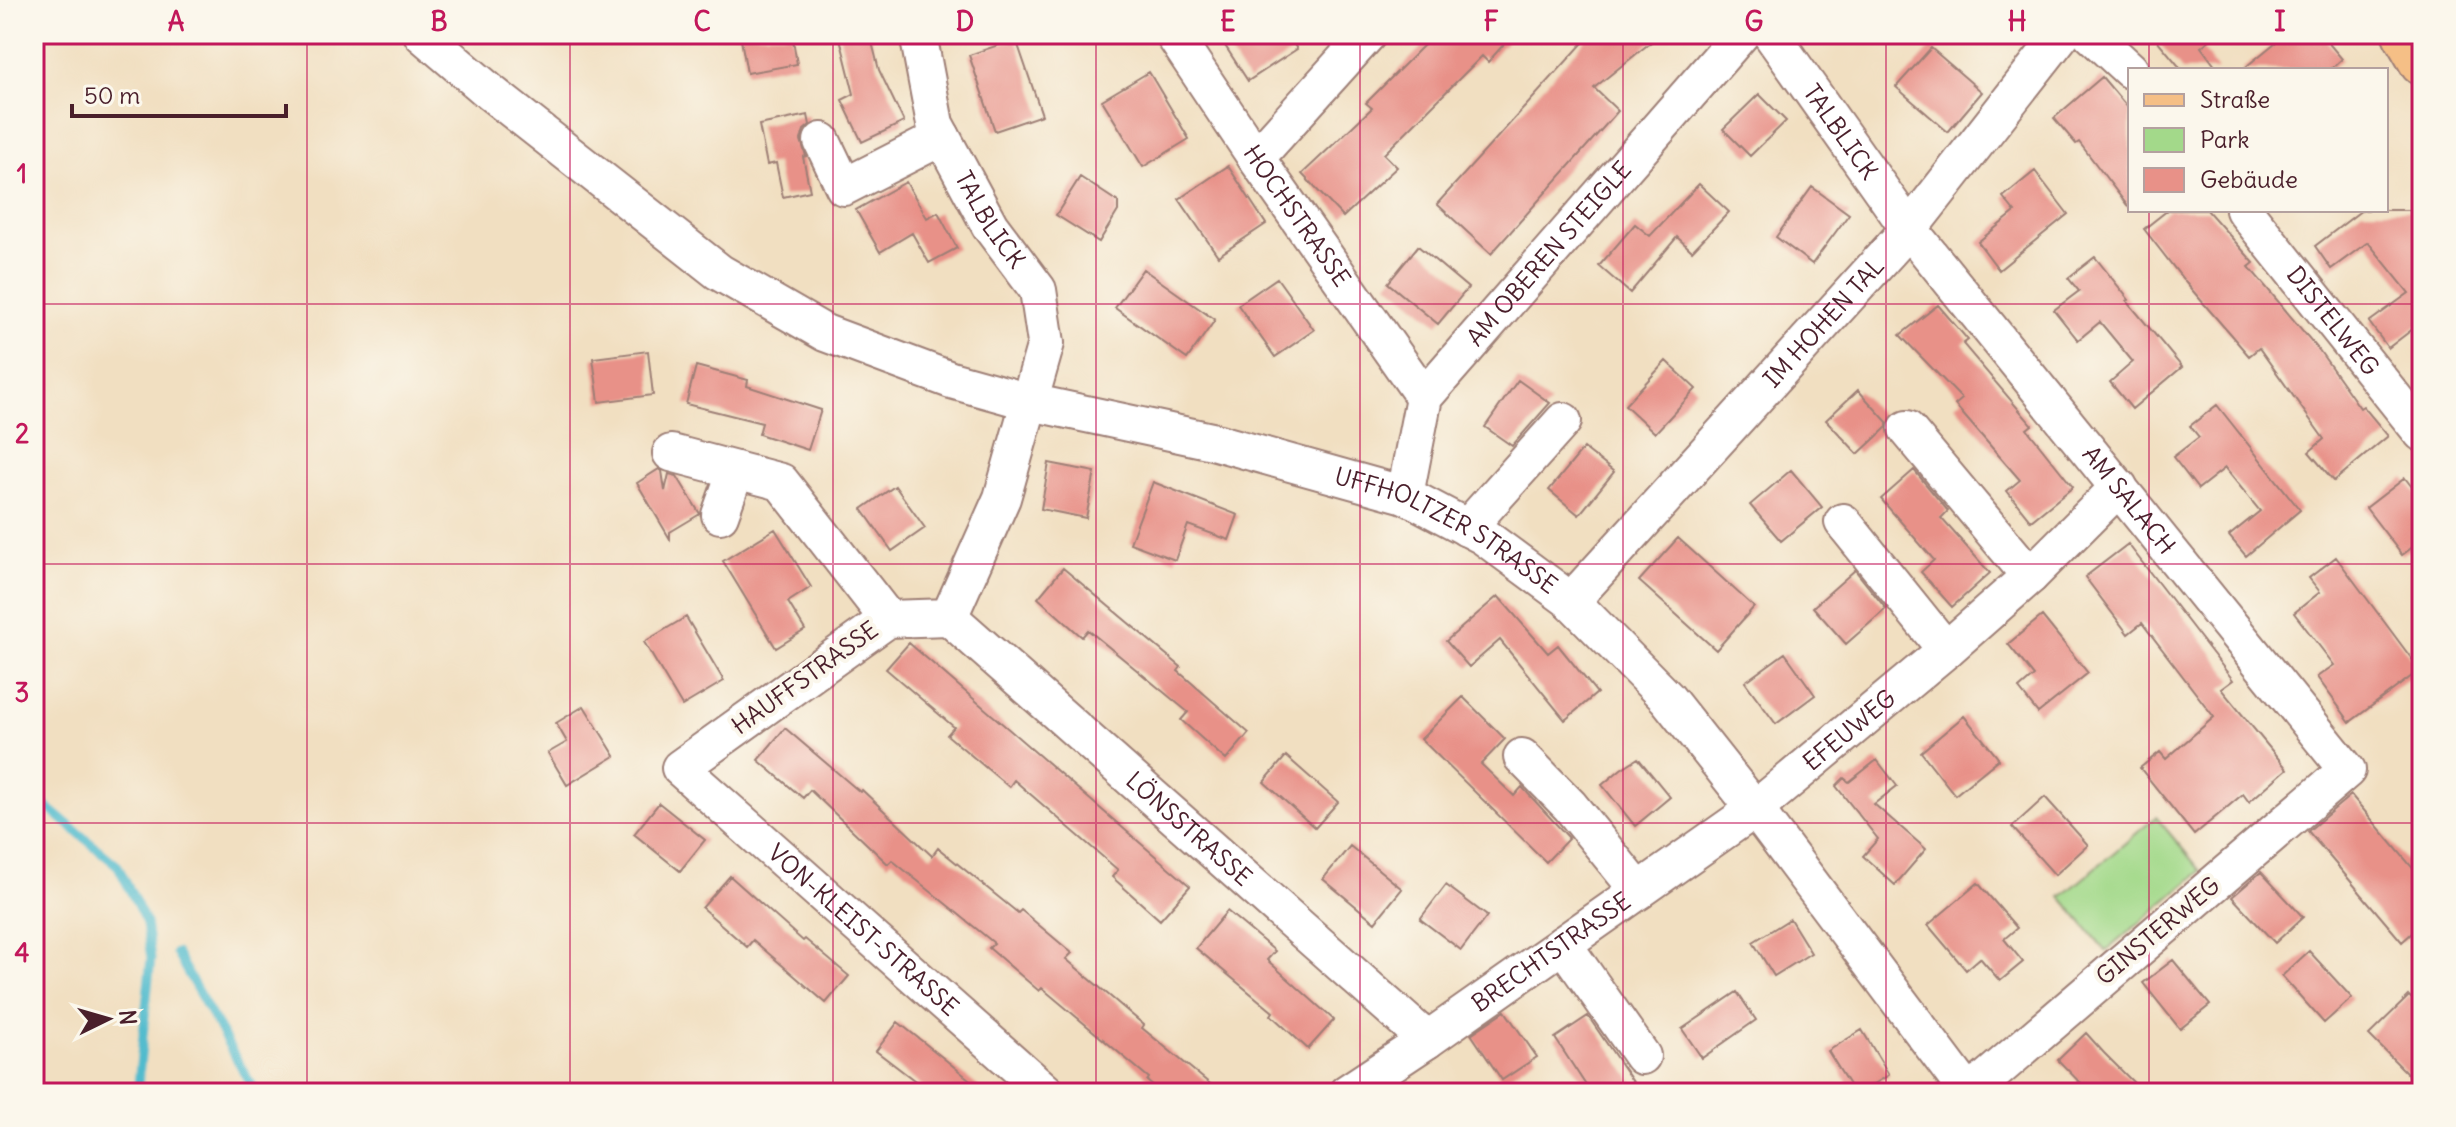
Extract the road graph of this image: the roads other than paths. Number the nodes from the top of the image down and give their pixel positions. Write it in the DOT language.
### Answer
graph roads {
  1 [pos="422,34"];
  2 [pos="918,34"];
  3 [pos="1173,34"];
  4 [pos="1368,34"];
  5 [pos="1741,34"];
  6 [pos="1771,34"];
  7 [pos="2062,34"];
  8 [pos="2091,34"];
  9 [pos="2405,34"];
  10 [pos="2422,63"];
  11 [pos="2128,68"];
  12 [pos="942,137"];
  13 [pos="822,141"];
  14 [pos="1256,158"];
  15 [pos="2246,212"];
  16 [pos="1909,229"];
  17 [pos="1424,397"];
  18 [pos="1030,402"];
  19 [pos="1563,421"];
  20 [pos="1907,429"];
  21 [pos="2422,433"];
  22 [pos="671,453"];
  23 [pos="736,470"];
  24 [pos="2119,487"];
  25 [pos="1405,495"];
  26 [pos="720,515"];
  27 [pos="1843,522"];
  28 [pos="1467,528"];
  29 [pos="2030,576"];
  30 [pos="1571,601"];
  31 [pos="949,617"];
  32 [pos="888,619"];
  33 [pos="1946,650"];
  34 [pos="1522,757"];
  35 [pos="680,768"];
  36 [pos="2347,770"];
  37 [pos="1755,809"];
  38 [pos="1639,891"];
  39 [pos="1563,944"];
  40 [pos="1427,1040"];
  41 [pos="1642,1056"];
  42 [pos="1047,1093"];
  43 [pos="1347,1093"];
  44 [pos="1969,1093"];
  1 -- 18 [label="street, UFFHOLTZER STRASSE"];
  2 -- 12 [label="street, TALBLICK"];
  3 -- 14 [label="street, HOCHSTRASSE"];
  4 -- 14 [label="street"];
  5 -- 17 [label="street, AM OBEREN STEIGLE"];
  6 -- 16 [label="street, TALBLICK"];
  7 -- 16 [label="street, IM HOHEN TAL"];
  8 -- 11 [label="street"];
  9 -- 10 [label="main road"];
  12 -- 13 [label="street"];
  12 -- 18 [label="street, TALBLICK"];
  14 -- 17 [label="street, HOCHSTRASSE"];
  15 -- 21 [label="street, DISTELWEG"];
  16 -- 24 [label="street, AM SALACH"];
  16 -- 30 [label="street, IM HOHEN TAL"];
  17 -- 25 [label="street"];
  18 -- 25 [label="street, UFFHOLTZER STRASSE"];
  18 -- 31 [label="street"];
  19 -- 28 [label="street"];
  20 -- 29 [label="street"];
  22 -- 23 [label="street"];
  23 -- 26 [label="street"];
  23 -- 32 [label="street"];
  24 -- 29 [label="street, EFEUWEG"];
  24 -- 36 [label="street, AM SALACH"];
  25 -- 28 [label="street, UFFHOLTZER STRASSE"];
  27 -- 33 [label="street"];
  28 -- 30 [label="street, UFFHOLTZER STRASSE"];
  29 -- 33 [label="street, EFEUWEG"];
  30 -- 37 [label="street, UFFHOLTZER STRASSE"];
  31 -- 32 [label="street, HAUFFSTRASSE"];
  31 -- 40 [label="street, LÖNSSTRASSE"];
  32 -- 35 [label="street, HAUFFSTRASSE"];
  33 -- 37 [label="street, EFEUWEG"];
  34 -- 38 [label="street"];
  35 -- 42 [label="street, VON-KLEIST-STRASSE"];
  36 -- 44 [label="street, GINSTERWEG"];
  37 -- 38 [label="street, BRECHTSTRASSE"];
  37 -- 44 [label="street, UFFHOLTZER STRASSE"];
  38 -- 39 [label="street, BRECHTSTRASSE"];
  39 -- 40 [label="street, BRECHTSTRASSE"];
  39 -- 41 [label="street"];
  40 -- 43 [label="street, BRECHTSTRASSE"];
}
